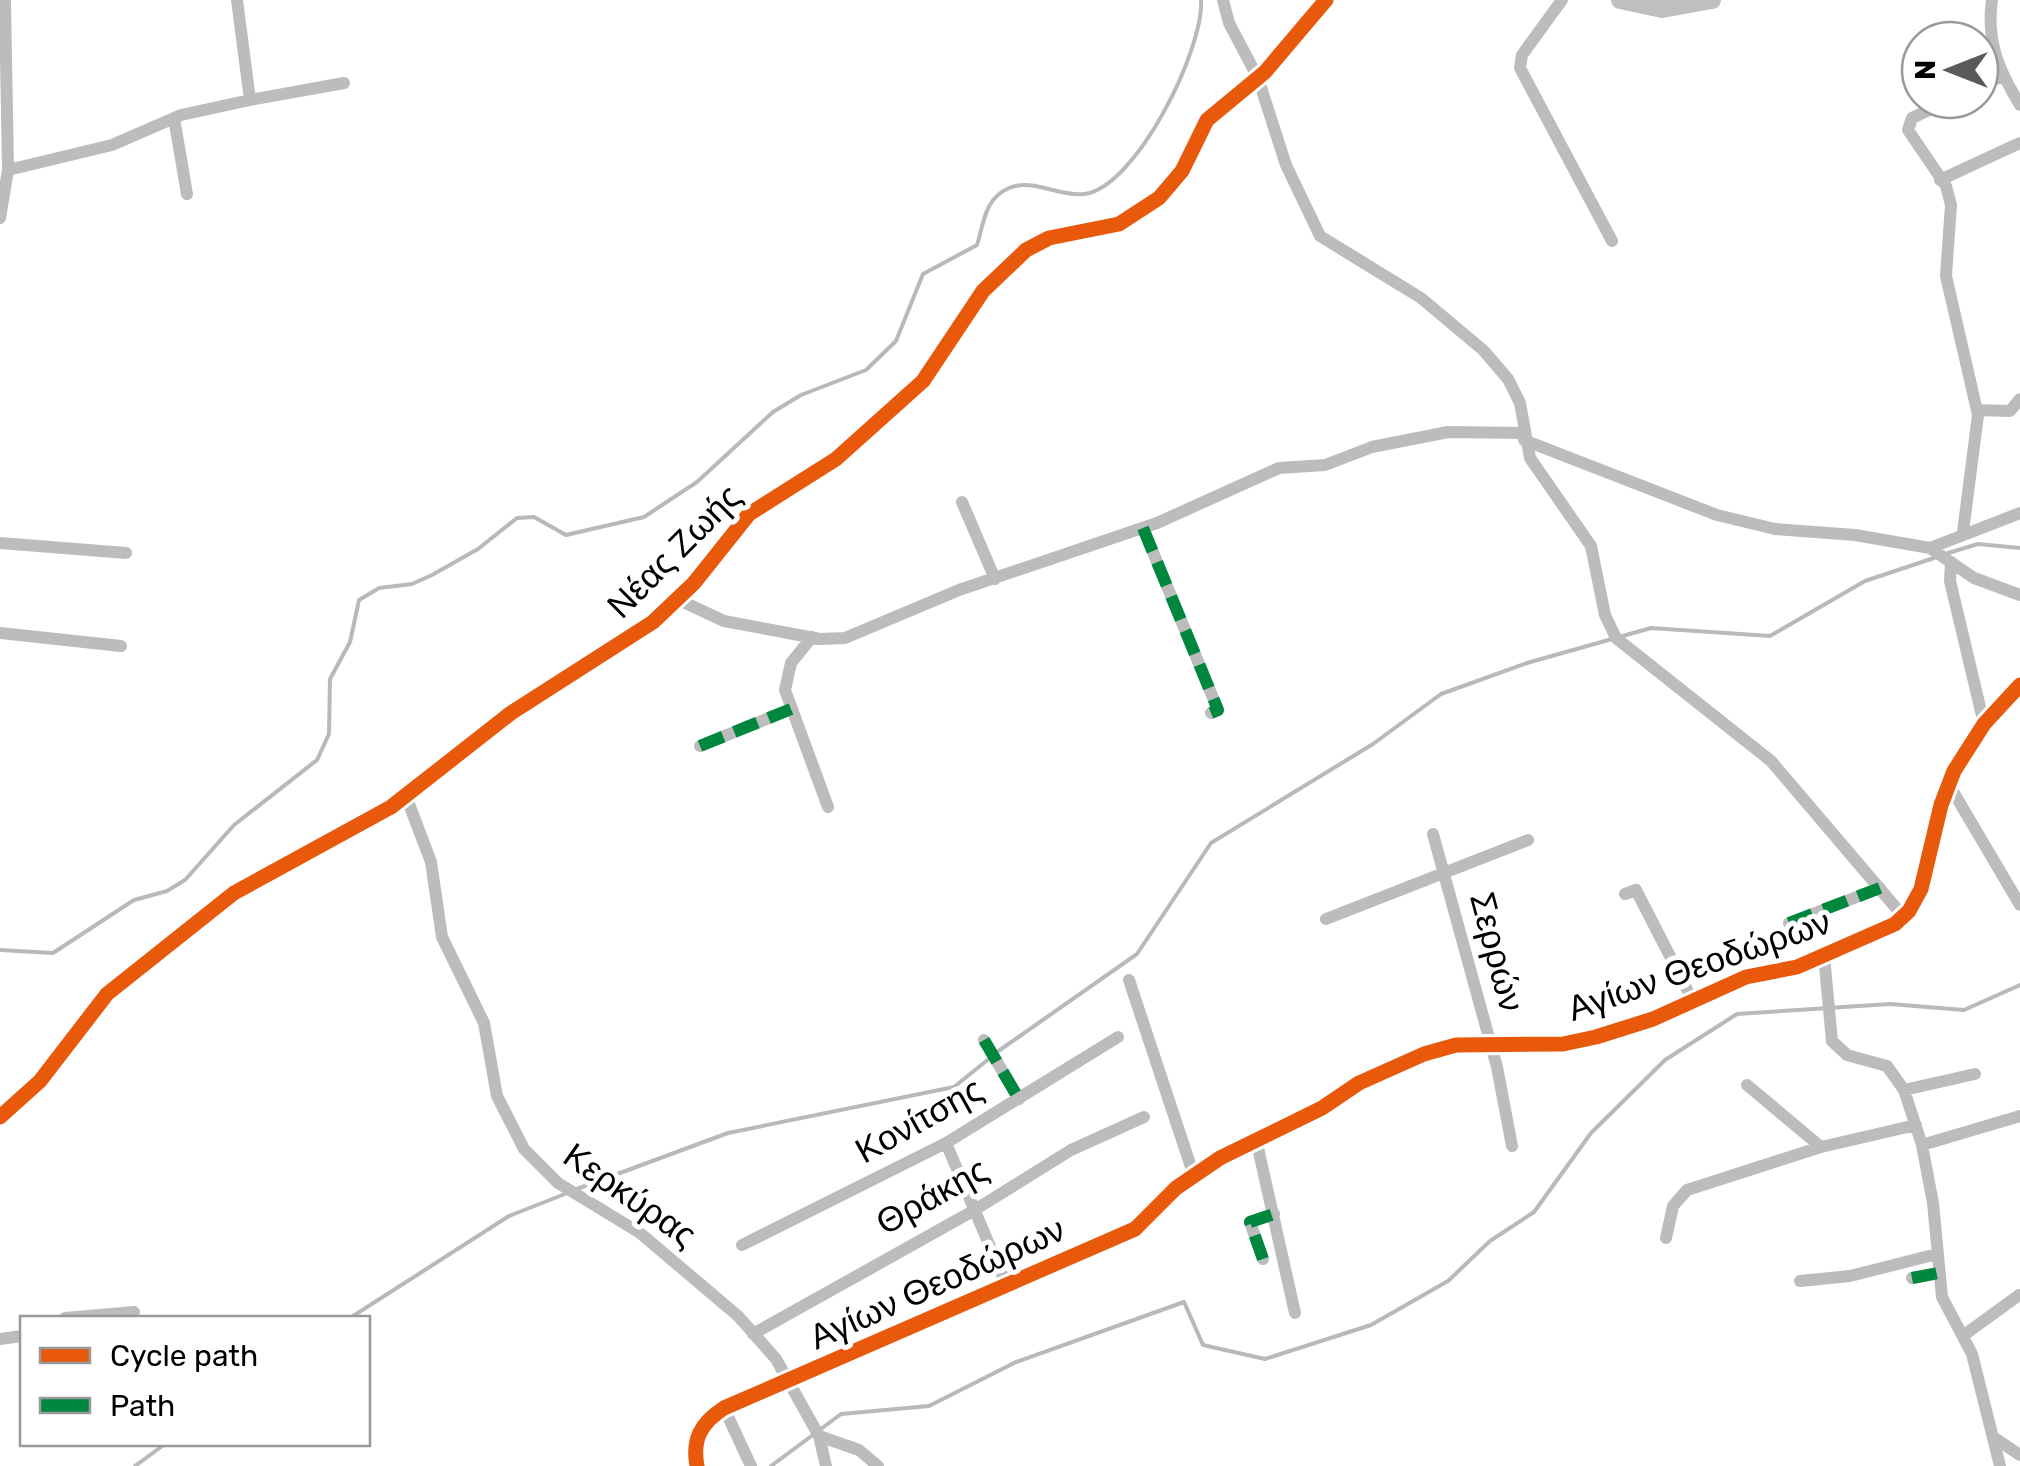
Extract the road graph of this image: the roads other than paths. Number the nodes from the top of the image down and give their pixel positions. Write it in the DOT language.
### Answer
graph roads {
  1 [pos="5,0"];
  2 [pos="237,0"];
  3 [pos="1223,0"];
  4 [pos="1326,0"];
  5 [pos="1562,0"];
  6 [pos="1620,0"];
  7 [pos="1712,0"];
  8 [pos="1992,0"];
  9 [pos="2002,76"];
  10 [pos="1258,78"];
  11 [pos="344,83"];
  12 [pos="250,100"];
  13 [pos="2020,105"];
  14 [pos="174,118"];
  15 [pos="1912,120"];
  16 [pos="2020,143"];
  17 [pos="8,170"];
  18 [pos="1940,180"];
  19 [pos="187,194"];
  20 [pos="0,218"];
  21 [pos="1612,241"];
  22 [pos="2020,398"];
  23 [pos="1978,410"];
  24 [pos="1524,437"];
  25 [pos="962,502"];
  26 [pos="2020,512"];
  27 [pos="1143,528"];
  28 [pos="1963,532"];
  29 [pos="0,542"];
  30 [pos="1930,548"];
  31 [pos="126,553"];
  32 [pos="1951,562"];
  33 [pos="995,578"];
  34 [pos="2020,596"];
  35 [pos="678,600"];
  36 [pos="0,632"];
  37 [pos="812,637"];
  38 [pos="121,646"];
  39 [pos="2020,685"];
  40 [pos="791,709"];
  41 [pos="1211,714"];
  42 [pos="1984,724"];
  43 [pos="700,746"];
  44 [pos="1948,783"];
  45 [pos="406,796"];
  46 [pos="828,808"];
  47 [pos="1433,834"];
  48 [pos="1528,840"];
  49 [pos="1444,874"];
  50 [pos="1880,888"];
  51 [pos="1625,894"];
  52 [pos="2020,906"];
  53 [pos="1903,916"];
  54 [pos="1326,919"];
  55 [pos="1789,923"];
  56 [pos="1690,952"];
  57 [pos="1824,956"];
  58 [pos="1674,958"];
  59 [pos="1129,980"];
  60 [pos="1694,1001"];
  61 [pos="1118,1037"];
  62 [pos="984,1040"];
  63 [pos="1491,1044"];
  64 [pos="1975,1074"];
  65 [pos="1747,1085"];
  66 [pos="1904,1090"];
  67 [pos="1018,1099"];
  68 [pos="2020,1116"];
  69 [pos="0,1117"];
  70 [pos="1144,1118"];
  71 [pos="1916,1125"];
  72 [pos="1256,1140"];
  73 [pos="946,1143"];
  74 [pos="1922,1145"];
  75 [pos="1512,1146"];
  76 [pos="1821,1147"];
  77 [pos="1194,1176"];
  78 [pos="973,1210"];
  79 [pos="1274,1214"];
  80 [pos="1666,1238"];
  81 [pos="742,1246"];
  82 [pos="1937,1254"];
  83 [pos="1263,1259"];
  84 [pos="1938,1273"];
  85 [pos="1912,1278"];
  86 [pos="1800,1281"];
  87 [pos="1006,1284"];
  88 [pos="2019,1295"];
  89 [pos="134,1312"];
  90 [pos="1295,1313"];
  91 [pos="88,1316"];
  92 [pos="752,1334"];
  93 [pos="1964,1335"];
  94 [pos="788,1382"];
  95 [pos="724,1408"];
  96 [pos="819,1436"];
  97 [pos="1996,1439"];
  98 [pos="2020,1458"];
  99 [pos="2000,1464"];
  100 [pos="697,1466"];
  101 [pos="751,1466"];
  102 [pos="826,1466"];
  103 [pos="878,1466"];
  1 -- 17 [label="street"];
  2 -- 12 [label="street"];
  3 -- 10 [label="street"];
  4 -- 10 [label="street, Νέας Ζωής"];
  5 -- 21 [label="street"];
  6 -- 7 [label="street"];
  8 -- 9 [label="street"];
  9 -- 13 [label="street"];
  10 -- 24 [label="street"];
  10 -- 35 [label="street, Νέας Ζωής"];
  11 -- 12 [label="street"];
  12 -- 14 [label="street"];
  14 -- 17 [label="street"];
  14 -- 19 [label="street"];
  15 -- 18 [label="street"];
  16 -- 18 [label="street"];
  17 -- 20 [label="street"];
  18 -- 23 [label="street"];
  22 -- 23 [label="street"];
  23 -- 28 [label="street"];
  24 -- 27 [label="street"];
  24 -- 30 [label="street"];
  24 -- 50 [label="street"];
  25 -- 33 [label="street"];
  26 -- 28 [label="street"];
  27 -- 33 [label="street"];
  27 -- 41 [label="street"];
  28 -- 30 [label="street"];
  29 -- 31 [label="street"];
  30 -- 32 [label="street"];
  32 -- 34 [label="street"];
  32 -- 42 [label="street"];
  33 -- 37 [label="street"];
  35 -- 37 [label="street"];
  35 -- 45 [label="street, Νέας Ζωής"];
  36 -- 38 [label="street"];
  37 -- 40 [label="street"];
  39 -- 42 [label="street"];
  40 -- 43 [label="street"];
  40 -- 46 [label="street"];
  42 -- 44 [label="street"];
  44 -- 52 [label="street"];
  44 -- 53 [label="street"];
  45 -- 69 [label="street, Νέας Ζωής"];
  45 -- 92 [label="street, Κερκύρας"];
  47 -- 49 [label="street, Σερρών"];
  48 -- 49 [label="street"];
  49 -- 54 [label="street"];
  49 -- 63 [label="street, Σερρών"];
  50 -- 53 [label="street"];
  50 -- 55 [label="street"];
  51 -- 58 [label="street"];
  53 -- 57 [label="street, Αγίων Θεοδώρων"];
  56 -- 58 [label="street"];
  57 -- 60 [label="street, Αγίων Θεοδώρων"];
  57 -- 66 [label="street"];
  58 -- 60 [label="street"];
  59 -- 77 [label="street"];
  60 -- 63 [label="street, Αγίων Θεοδώρων"];
  61 -- 67 [label="street, Κονίτσης"];
  62 -- 67 [label="street"];
  63 -- 72 [label="street, Αγίων Θεοδώρων"];
  63 -- 75 [label="street, Σερρών"];
  64 -- 66 [label="street"];
  65 -- 76 [label="street"];
  66 -- 71 [label="street"];
  67 -- 73 [label="street, Κονίτσης"];
  68 -- 74 [label="street"];
  70 -- 78 [label="street, Θράκης"];
  71 -- 74 [label="street"];
  71 -- 76 [label="street"];
  72 -- 77 [label="street, Αγίων Θεοδώρων"];
  72 -- 79 [label="street"];
  73 -- 78 [label="street"];
  73 -- 81 [label="street, Κονίτσης"];
  74 -- 82 [label="street"];
  76 -- 80 [label="street"];
  77 -- 87 [label="street, Αγίων Θεοδώρων"];
  78 -- 87 [label="street"];
  78 -- 92 [label="street, Θράκης"];
  79 -- 83 [label="street"];
  79 -- 90 [label="street"];
  82 -- 84 [label="street"];
  82 -- 86 [label="street"];
  84 -- 85 [label="street"];
  84 -- 93 [label="street"];
  87 -- 94 [label="street, Αγίων Θεοδώρων"];
  88 -- 93 [label="street"];
  89 -- 91 [label="street"];
  92 -- 94 [label="street, Κερκύρας"];
  93 -- 97 [label="street"];
  94 -- 95 [label="street, Αγίων Θεοδώρων"];
  94 -- 96 [label="street, Κερκύρας"];
  95 -- 100 [label="street"];
  95 -- 101 [label="street"];
  96 -- 102 [label="street, Κερκύρας"];
  96 -- 103 [label="street"];
  97 -- 98 [label="street"];
  97 -- 99 [label="street"];
  98 -- 99 [label="street"];
}
